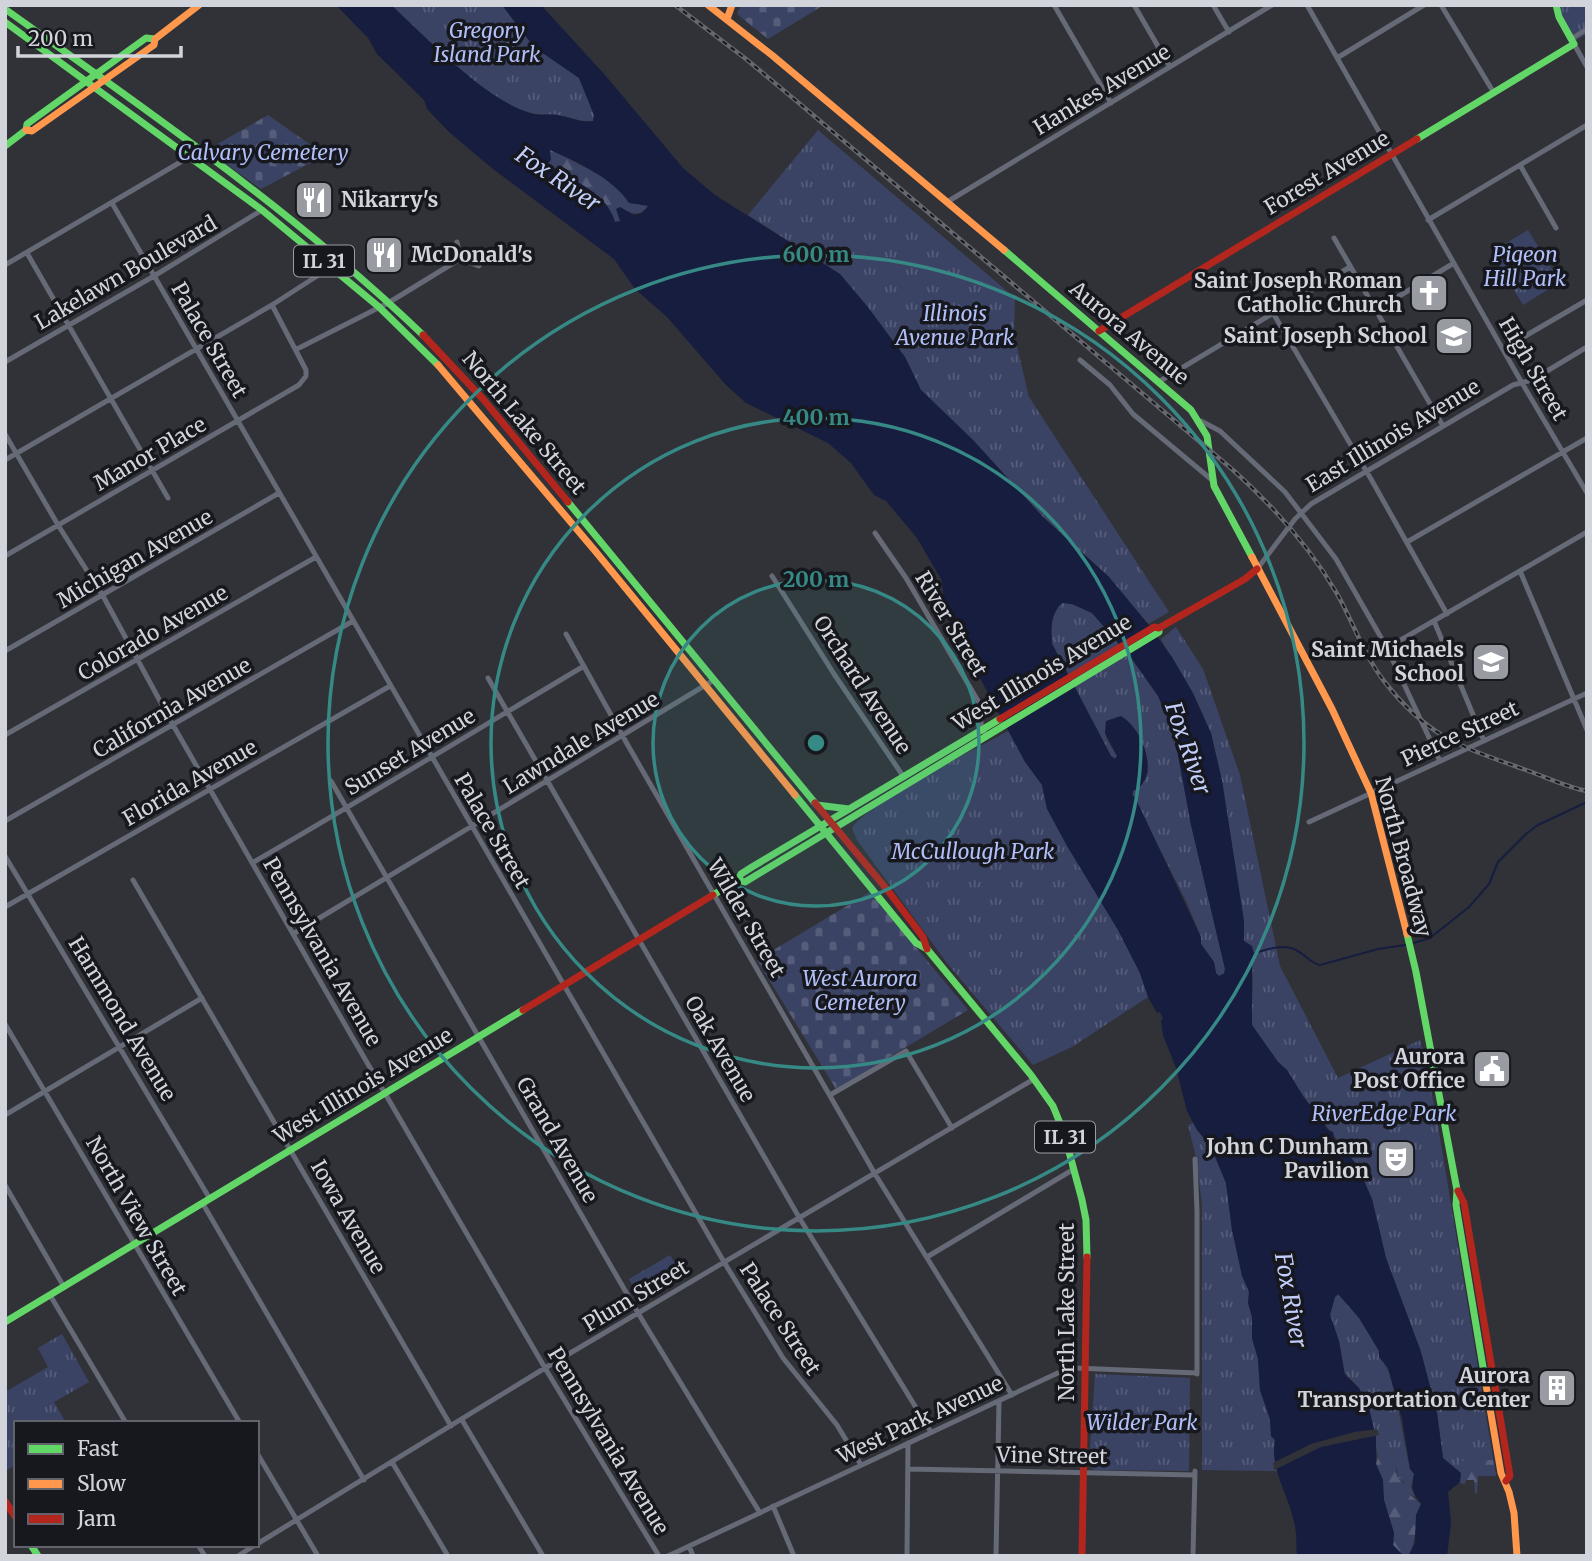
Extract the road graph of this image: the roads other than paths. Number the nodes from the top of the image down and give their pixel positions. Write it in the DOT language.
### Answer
graph roads {
  1 [pos="708,5"];
  2 [pos="732,5"];
  3 [pos="1054,5"];
  4 [pos="1134,5"];
  5 [pos="1213,5"];
  6 [pos="1272,5"];
  7 [pos="1307,5"];
  8 [pos="1424,5"];
  9 [pos="1441,5"];
  10 [pos="1556,5"];
  11 [pos="197,7"];
  12 [pos="5,9"];
  13 [pos="727,19"];
  14 [pos="5,22"];
  15 [pos="1587,29"];
  16 [pos="1229,32"];
  17 [pos="155,39"];
  18 [pos="1572,42"];
  19 [pos="1337,58"];
  20 [pos="1170,67"];
  21 [pos="1587,67"];
  22 [pos="95,75"];
  23 [pos="86,81"];
  24 [pos="105,81"];
  25 [pos="96,88"];
  26 [pos="1494,93"];
  27 [pos="1111,103"];
  28 [pos="1587,125"];
  29 [pos="26,130"];
  30 [pos="5,146"];
  31 [pos="1392,154"];
  32 [pos="189,155"];
  33 [pos="1520,165"];
  34 [pos="947,202"];
  35 [pos="112,204"];
  36 [pos="262,210"];
  37 [pos="1428,220"];
  38 [pos="1556,228"];
  39 [pos="1334,238"];
  40 [pos="457,242"];
  41 [pos="27,253"];
  42 [pos="460,259"];
  43 [pos="1454,263"];
  44 [pos="5,265"];
  45 [pos="479,266"];
  46 [pos="331,267"];
  47 [pos="1350,267"];
  48 [pos="154,276"];
  49 [pos="1587,300"];
  50 [pos="388,303"];
  51 [pos="272,304"];
  52 [pos="379,307"];
  53 [pos="1376,310"];
  54 [pos="1273,313"];
  55 [pos="69,325"];
  56 [pos="1099,331"];
  57 [pos="1587,347"];
  58 [pos="195,348"];
  59 [pos="297,349"];
  60 [pos="1503,349"];
  61 [pos="1080,360"];
  62 [pos="5,362"];
  63 [pos="1160,381"];
  64 [pos="1522,383"];
  65 [pos="110,398"];
  66 [pos="238,421"];
  67 [pos="1201,421"];
  68 [pos="1443,426"];
  69 [pos="5,434"];
  70 [pos="1587,438"];
  71 [pos="1563,452"];
  72 [pos="16,453"];
  73 [pos="5,460"];
  74 [pos="152,471"];
  75 [pos="1366,472"];
  76 [pos="1212,480"];
  77 [pos="279,493"];
  78 [pos="1587,493"];
  79 [pos="168,498"];
  80 [pos="1302,512"];
  81 [pos="58,525"];
  82 [pos="1587,532"];
  83 [pos="875,533"];
  84 [pos="1407,542"];
  85 [pos="5,556"];
  86 [pos="316,557"];
  87 [pos="1257,569"];
  88 [pos="1520,571"];
  89 [pos="772,576"];
  90 [pos="103,596"];
  91 [pos="1447,614"];
  92 [pos="353,621"];
  93 [pos="1434,621"];
  94 [pos="1159,628"];
  95 [pos="566,634"];
  96 [pos="1387,648"];
  97 [pos="5,650"];
  98 [pos="138,659"];
  99 [pos="584,666"];
  100 [pos="488,678"];
  101 [pos="714,680"];
  102 [pos="390,686"];
  103 [pos="705,686"];
  104 [pos="1587,693"];
  105 [pos="1573,699"];
  106 [pos="508,712"];
  107 [pos="173,725"];
  108 [pos="1587,730"];
  109 [pos="985,732"];
  110 [pos="5,735"];
  111 [pos="622,736"];
  112 [pos="1485,741"];
  113 [pos="430,756"];
  114 [pos="1440,761"];
  115 [pos="903,776"];
  116 [pos="331,781"];
  117 [pos="547,782"];
  118 [pos="210,789"];
  119 [pos="1371,793"];
  120 [pos="816,805"];
  121 [pos="348,809"];
  122 [pos="849,809"];
  123 [pos="5,821"];
  124 [pos="829,821"];
  125 [pos="1309,822"];
  126 [pos="471,827"];
  127 [pos="819,827"];
  128 [pos="835,828"];
  129 [pos="826,834"];
  130 [pos="5,856"];
  131 [pos="252,863"];
  132 [pos="388,878"];
  133 [pos="133,880"];
  134 [pos="738,880"];
  135 [pos="28,894"];
  136 [pos="714,895"];
  137 [pos="5,907"];
  138 [pos="293,934"];
  139 [pos="639,940"];
  140 [pos="927,949"];
  141 [pos="564,986"];
  142 [pos="202,998"];
  143 [pos="5,1024"];
  144 [pos="479,1036"];
  145 [pos="120,1047"];
  146 [pos="1034,1079"];
  147 [pos="45,1091"];
  148 [pos="385,1093"];
  149 [pos="830,1095"];
  150 [pos="5,1115"];
  151 [pos="952,1128"];
  152 [pos="290,1150"];
  153 [pos="1195,1159"];
  154 [pos="1074,1169"];
  155 [pos="876,1174"];
  156 [pos="5,1185"];
  157 [pos="206,1201"];
  158 [pos="800,1219"];
  159 [pos="134,1244"];
  160 [pos="927,1257"];
  161 [pos="724,1262"];
  162 [pos="64,1287"];
  163 [pos="50,1296"];
  164 [pos="638,1313"];
  165 [pos="5,1322"];
  166 [pos="545,1368"];
  167 [pos="1086,1368"];
  168 [pos="1012,1395"];
  169 [pos="999,1402"];
  170 [pos="462,1420"];
  171 [pos="125,1421"];
  172 [pos="239,1421"];
  173 [pos="451,1426"];
  174 [pos="931,1432"];
  175 [pos="908,1443"];
  176 [pos="259,1455"];
  177 [pos="392,1462"];
  178 [pos="860,1465"];
  179 [pos="908,1469"];
  180 [pos="998,1471"];
  181 [pos="1084,1473"];
  182 [pos="364,1480"];
  183 [pos="773,1506"];
  184 [pos="760,1513"];
  185 [pos="297,1520"];
  186 [pos="259,1543"];
  187 [pos="689,1546"];
  188 [pos="318,1556"];
  189 [pos="448,1556"];
  190 [pos="543,1556"];
  191 [pos="659,1556"];
  192 [pos="668,1556"];
  193 [pos="693,1556"];
  194 [pos="794,1556"];
  195 [pos="907,1556"];
  196 [pos="996,1556"];
  197 [pos="1082,1556"];
  198 [pos="1193,1556"];
  199 [pos="1517,1556"];
  1 -- 13 [label="main road, Aurora Avenue"];
  2 -- 13 [label="main road"];
  3 -- 27 [label="street"];
  4 -- 20 [label="street"];
  5 -- 16 [label="street"];
  6 -- 16 [label="street, Hankes Avenue"];
  7 -- 19 [label="street, High Street"];
  8 -- 19 [label="street"];
  9 -- 26 [label="street"];
  10 -- 18 [label="main road"];
  11 -- 17 [label="main road"];
  12 -- 22 [label="main road, North Lake Street"];
  13 -- 34 [label="main road, Aurora Avenue"];
  14 -- 23 [label="main road, North Lake Street / IL 31"];
  15 -- 18 [label="street, Forest Avenue"];
  16 -- 20 [label="street, Hankes Avenue"];
  17 -- 22 [label="main road"];
  17 -- 24 [label="main road"];
  18 -- 21 [label="street"];
  18 -- 26 [label="main road, Forest Avenue"];
  19 -- 31 [label="street, High Street"];
  20 -- 27 [label="street, Hankes Avenue"];
  22 -- 23 [label="main road"];
  22 -- 24 [label="main road, North Lake Street"];
  23 -- 25 [label="main road, North Lake Street / IL 31"];
  23 -- 29 [label="main road"];
  24 -- 25 [label="main road"];
  24 -- 50 [label="main road, North Lake Street"];
  25 -- 29 [label="main road"];
  25 -- 32 [label="main road, North Lake Street / IL 31"];
  26 -- 31 [label="main road, Forest Avenue"];
  27 -- 34 [label="street, Hankes Avenue"];
  28 -- 33 [label="street"];
  29 -- 30 [label="main road"];
  31 -- 37 [label="street, High Street"];
  31 -- 56 [label="main road, Forest Avenue"];
  32 -- 35 [label="street"];
  32 -- 36 [label="main road, North Lake Street / IL 31"];
  33 -- 37 [label="street"];
  33 -- 38 [label="street"];
  34 -- 56 [label="main road, Aurora Avenue"];
  35 -- 41 [label="street"];
  35 -- 48 [label="street, Palace Street"];
  36 -- 46 [label="main road, North Lake Street / IL 31"];
  36 -- 48 [label="street, Lakelawn Boulevard"];
  37 -- 43 [label="street, High Street"];
  39 -- 47 [label="street"];
  40 -- 42 [label="street"];
  41 -- 44 [label="street"];
  41 -- 55 [label="street"];
  42 -- 45 [label="street"];
  42 -- 50 [label="street"];
  43 -- 53 [label="street"];
  43 -- 60 [label="street, High Street"];
  46 -- 51 [label="street"];
  46 -- 52 [label="main road, North Lake Street / IL 31"];
  47 -- 53 [label="street"];
  47 -- 54 [label="street"];
  48 -- 55 [label="street, Lakelawn Boulevard"];
  48 -- 58 [label="street, Palace Street"];
  49 -- 60 [label="street"];
  50 -- 52 [label="street"];
  50 -- 101 [label="main road, North Lake Street"];
  51 -- 58 [label="street"];
  51 -- 59 [label="street"];
  52 -- 59 [label="street"];
  52 -- 103 [label="main road, North Lake Street / IL 31"];
  53 -- 68 [label="street"];
  54 -- 63 [label="street"];
  54 -- 75 [label="street"];
  55 -- 62 [label="street, Lakelawn Boulevard"];
  55 -- 65 [label="street"];
  56 -- 63 [label="main road, Aurora Avenue"];
  57 -- 64 [label="street, East Illinois Avenue"];
  58 -- 65 [label="street"];
  58 -- 66 [label="street, Palace Street"];
  59 -- 66 [label="street, Manor Place"];
  60 -- 64 [label="street, High Street"];
  61 -- 76 [label="street, North Broadway"];
  63 -- 67 [label="main road, Aurora Avenue"];
  64 -- 68 [label="street, East Illinois Avenue"];
  64 -- 71 [label="street, High Street"];
  65 -- 72 [label="street"];
  65 -- 74 [label="street"];
  66 -- 74 [label="street, Manor Place"];
  66 -- 77 [label="street, Palace Street"];
  67 -- 76 [label="main road, North Broadway"];
  67 -- 80 [label="street, Aurora Avenue"];
  68 -- 75 [label="street, East Illinois Avenue"];
  69 -- 72 [label="street, Pennsylvania Avenue"];
  70 -- 71 [label="street"];
  71 -- 78 [label="street, High Street"];
  71 -- 84 [label="street"];
  72 -- 73 [label="street"];
  72 -- 81 [label="street, Pennsylvania Avenue"];
  74 -- 79 [label="street"];
  74 -- 81 [label="street, Manor Place"];
  75 -- 80 [label="street, East Illinois Avenue"];
  75 -- 84 [label="street"];
  76 -- 87 [label="main road, North Broadway"];
  77 -- 86 [label="street, Palace Street"];
  77 -- 90 [label="street, Michigan Avenue"];
  80 -- 87 [label="street, East Illinois Avenue"];
  80 -- 96 [label="street, Aurora Avenue"];
  81 -- 85 [label="street, Manor Place"];
  81 -- 90 [label="street, Pennsylvania Avenue"];
  82 -- 88 [label="street"];
  83 -- 109 [label="street, River Street"];
  84 -- 91 [label="street"];
  86 -- 92 [label="street, Palace Street"];
  86 -- 98 [label="street, Colorado Avenue"];
  87 -- 94 [label="main road, East Illinois Avenue"];
  87 -- 119 [label="main road, North Broadway"];
  88 -- 91 [label="street"];
  88 -- 105 [label="street"];
  89 -- 115 [label="street, Orchard Avenue"];
  90 -- 97 [label="street, Michigan Avenue"];
  90 -- 98 [label="street, Pennsylvania Avenue"];
  91 -- 93 [label="street"];
  92 -- 102 [label="street, Palace Street"];
  92 -- 107 [label="street, California Avenue"];
  93 -- 96 [label="street"];
  93 -- 112 [label="street"];
  94 -- 109 [label="main road, West Illinois Avenue"];
  95 -- 99 [label="street, Wilder Street"];
  96 -- 114 [label="street, Aurora Avenue"];
  98 -- 107 [label="street, Pennsylvania Avenue"];
  98 -- 110 [label="street, Colorado Avenue"];
  99 -- 106 [label="street, Sunset Avenue"];
  99 -- 111 [label="street, Wilder Street"];
  100 -- 106 [label="street, Oak Avenue"];
  101 -- 103 [label="street, Lawndale Avenue"];
  101 -- 120 [label="main road, North Lake Street"];
  102 -- 113 [label="street, Palace Street"];
  102 -- 118 [label="street, Florida Avenue"];
  103 -- 111 [label="street, Lawndale Avenue"];
  103 -- 127 [label="main road, North Lake Street / IL 31"];
  104 -- 105 [label="street, Pierce Street"];
  105 -- 108 [label="street"];
  105 -- 112 [label="street, Pierce Street"];
  106 -- 113 [label="street, Sunset Avenue"];
  106 -- 117 [label="street, Oak Avenue"];
  107 -- 118 [label="street, Pennsylvania Avenue"];
  107 -- 123 [label="street, California Avenue"];
  109 -- 115 [label="main road, West Illinois Avenue"];
  109 -- 128 [label="main road, West Illinois Avenue"];
  111 -- 117 [label="street, Lawndale Avenue"];
  111 -- 136 [label="street, Wilder Street"];
  112 -- 114 [label="street, Pierce Street"];
  113 -- 121 [label="street, Sunset Avenue"];
  113 -- 126 [label="street, Palace Street"];
  114 -- 119 [label="street, Pierce Street"];
  115 -- 122 [label="main road, West Illinois Avenue"];
  116 -- 121 [label="street, Grand Avenue"];
  117 -- 126 [label="street, Lawndale Avenue"];
  117 -- 139 [label="street, Oak Avenue"];
  118 -- 131 [label="street, Pennsylvania Avenue"];
  118 -- 135 [label="street, Florida Avenue"];
  119 -- 125 [label="street, Pierce Street"];
  119 -- 199 [label="main road, North Broadway"];
  120 -- 122 [label="main road"];
  120 -- 124 [label="main road, North Lake Street"];
  121 -- 131 [label="street, Sunset Avenue"];
  121 -- 132 [label="street, Grand Avenue"];
  122 -- 124 [label="main road, West Illinois Avenue"];
  124 -- 127 [label="main road, West Illinois Avenue"];
  124 -- 128 [label="main road, North Lake Street"];
  126 -- 132 [label="street, Lawndale Avenue"];
  126 -- 141 [label="street, Palace Street"];
  127 -- 129 [label="main road, North Lake Street / IL 31"];
  127 -- 134 [label="main road, West Illinois Avenue"];
  128 -- 129 [label="main road, West Illinois Avenue"];
  128 -- 140 [label="main road, North Lake Street"];
  129 -- 134 [label="main road, West Illinois Avenue"];
  129 -- 140 [label="main road, North Lake Street / IL 31"];
  130 -- 135 [label="street, Hammond Avenue"];
  131 -- 138 [label="street, Pennsylvania Avenue"];
  132 -- 138 [label="street, Lawndale Avenue"];
  132 -- 144 [label="street, Grand Avenue"];
  133 -- 142 [label="street, Iowa Avenue"];
  134 -- 136 [label="main road, West Illinois Avenue"];
  135 -- 137 [label="street, Florida Avenue"];
  135 -- 145 [label="street, Hammond Avenue"];
  136 -- 139 [label="main road, West Illinois Avenue"];
  136 -- 149 [label="street, Wilder Street"];
  138 -- 148 [label="street, Pennsylvania Avenue"];
  139 -- 141 [label="main road, West Illinois Avenue"];
  139 -- 158 [label="street, Oak Avenue"];
  140 -- 146 [label="main road, North Lake Street / IL 31"];
  141 -- 144 [label="main road, West Illinois Avenue"];
  141 -- 161 [label="street, Palace Street"];
  142 -- 145 [label="street"];
  142 -- 152 [label="street, Iowa Avenue"];
  143 -- 147 [label="street, North View Street"];
  144 -- 148 [label="main road, West Illinois Avenue"];
  144 -- 164 [label="street, Grand Avenue"];
  145 -- 147 [label="street"];
  145 -- 157 [label="street, Hammond Avenue"];
  146 -- 151 [label="street, Plum Street"];
  146 -- 154 [label="main road, North Lake Street / IL 31"];
  147 -- 150 [label="street"];
  147 -- 159 [label="street, North View Street"];
  148 -- 152 [label="main road, West Illinois Avenue"];
  148 -- 166 [label="street, Pennsylvania Avenue"];
  149 -- 151 [label="street"];
  149 -- 155 [label="street, Wilder Street"];
  151 -- 155 [label="street, Plum Street"];
  152 -- 157 [label="main road, West Illinois Avenue"];
  152 -- 173 [label="street, Iowa Avenue"];
  153 -- 167 [label="street, West Park Avenue"];
  154 -- 160 [label="street"];
  154 -- 167 [label="main road, North Lake Street / IL 31"];
  155 -- 158 [label="street, Plum Street"];
  155 -- 160 [label="street, Wilder Street"];
  156 -- 162 [label="street"];
  157 -- 159 [label="main road, West Illinois Avenue"];
  157 -- 182 [label="street, Hammond Avenue"];
  158 -- 161 [label="street, Plum Street"];
  158 -- 174 [label="street, Oak Avenue"];
  159 -- 162 [label="main road, West Illinois Avenue"];
  159 -- 172 [label="street, North View Street"];
  160 -- 168 [label="street, Wilder Street"];
  161 -- 164 [label="street, Plum Street"];
  161 -- 178 [label="street, Palace Street"];
  162 -- 163 [label="main road, West Illinois Avenue"];
  163 -- 165 [label="main road, West Illinois Avenue"];
  163 -- 171 [label="street"];
  164 -- 166 [label="street, Plum Street"];
  164 -- 184 [label="street, Grand Avenue"];
  166 -- 170 [label="street, Plum Street"];
  166 -- 191 [label="street, Pennsylvania Avenue"];
  167 -- 168 [label="street, West Park Avenue"];
  167 -- 181 [label="main road, North Lake Street / IL 31"];
  168 -- 169 [label="street, West Park Avenue"];
  169 -- 174 [label="street, West Park Avenue"];
  169 -- 180 [label="street"];
  170 -- 173 [label="street, Plum Street"];
  170 -- 190 [label="street"];
  173 -- 177 [label="street, Plum Street"];
  174 -- 175 [label="street, West Park Avenue"];
  175 -- 178 [label="street, West Park Avenue"];
  175 -- 179 [label="street"];
  176 -- 185 [label="street"];
  177 -- 182 [label="street, Plum Street"];
  177 -- 189 [label="street"];
  178 -- 183 [label="street, West Park Avenue"];
  179 -- 180 [label="street, Vine Street"];
  179 -- 195 [label="street"];
  180 -- 181 [label="street, Vine Street"];
  180 -- 196 [label="street"];
  181 -- 197 [label="main road, North Lake Street / IL 31"];
  181 -- 198 [label="street, Vine Street"];
  182 -- 185 [label="street, Plum Street"];
  183 -- 184 [label="street, West Park Avenue"];
  183 -- 194 [label="street"];
  184 -- 187 [label="street, West Park Avenue"];
  185 -- 186 [label="street, Plum Street"];
  185 -- 188 [label="street"];
  187 -- 192 [label="street, West Park Avenue"];
  187 -- 193 [label="street"];
}
